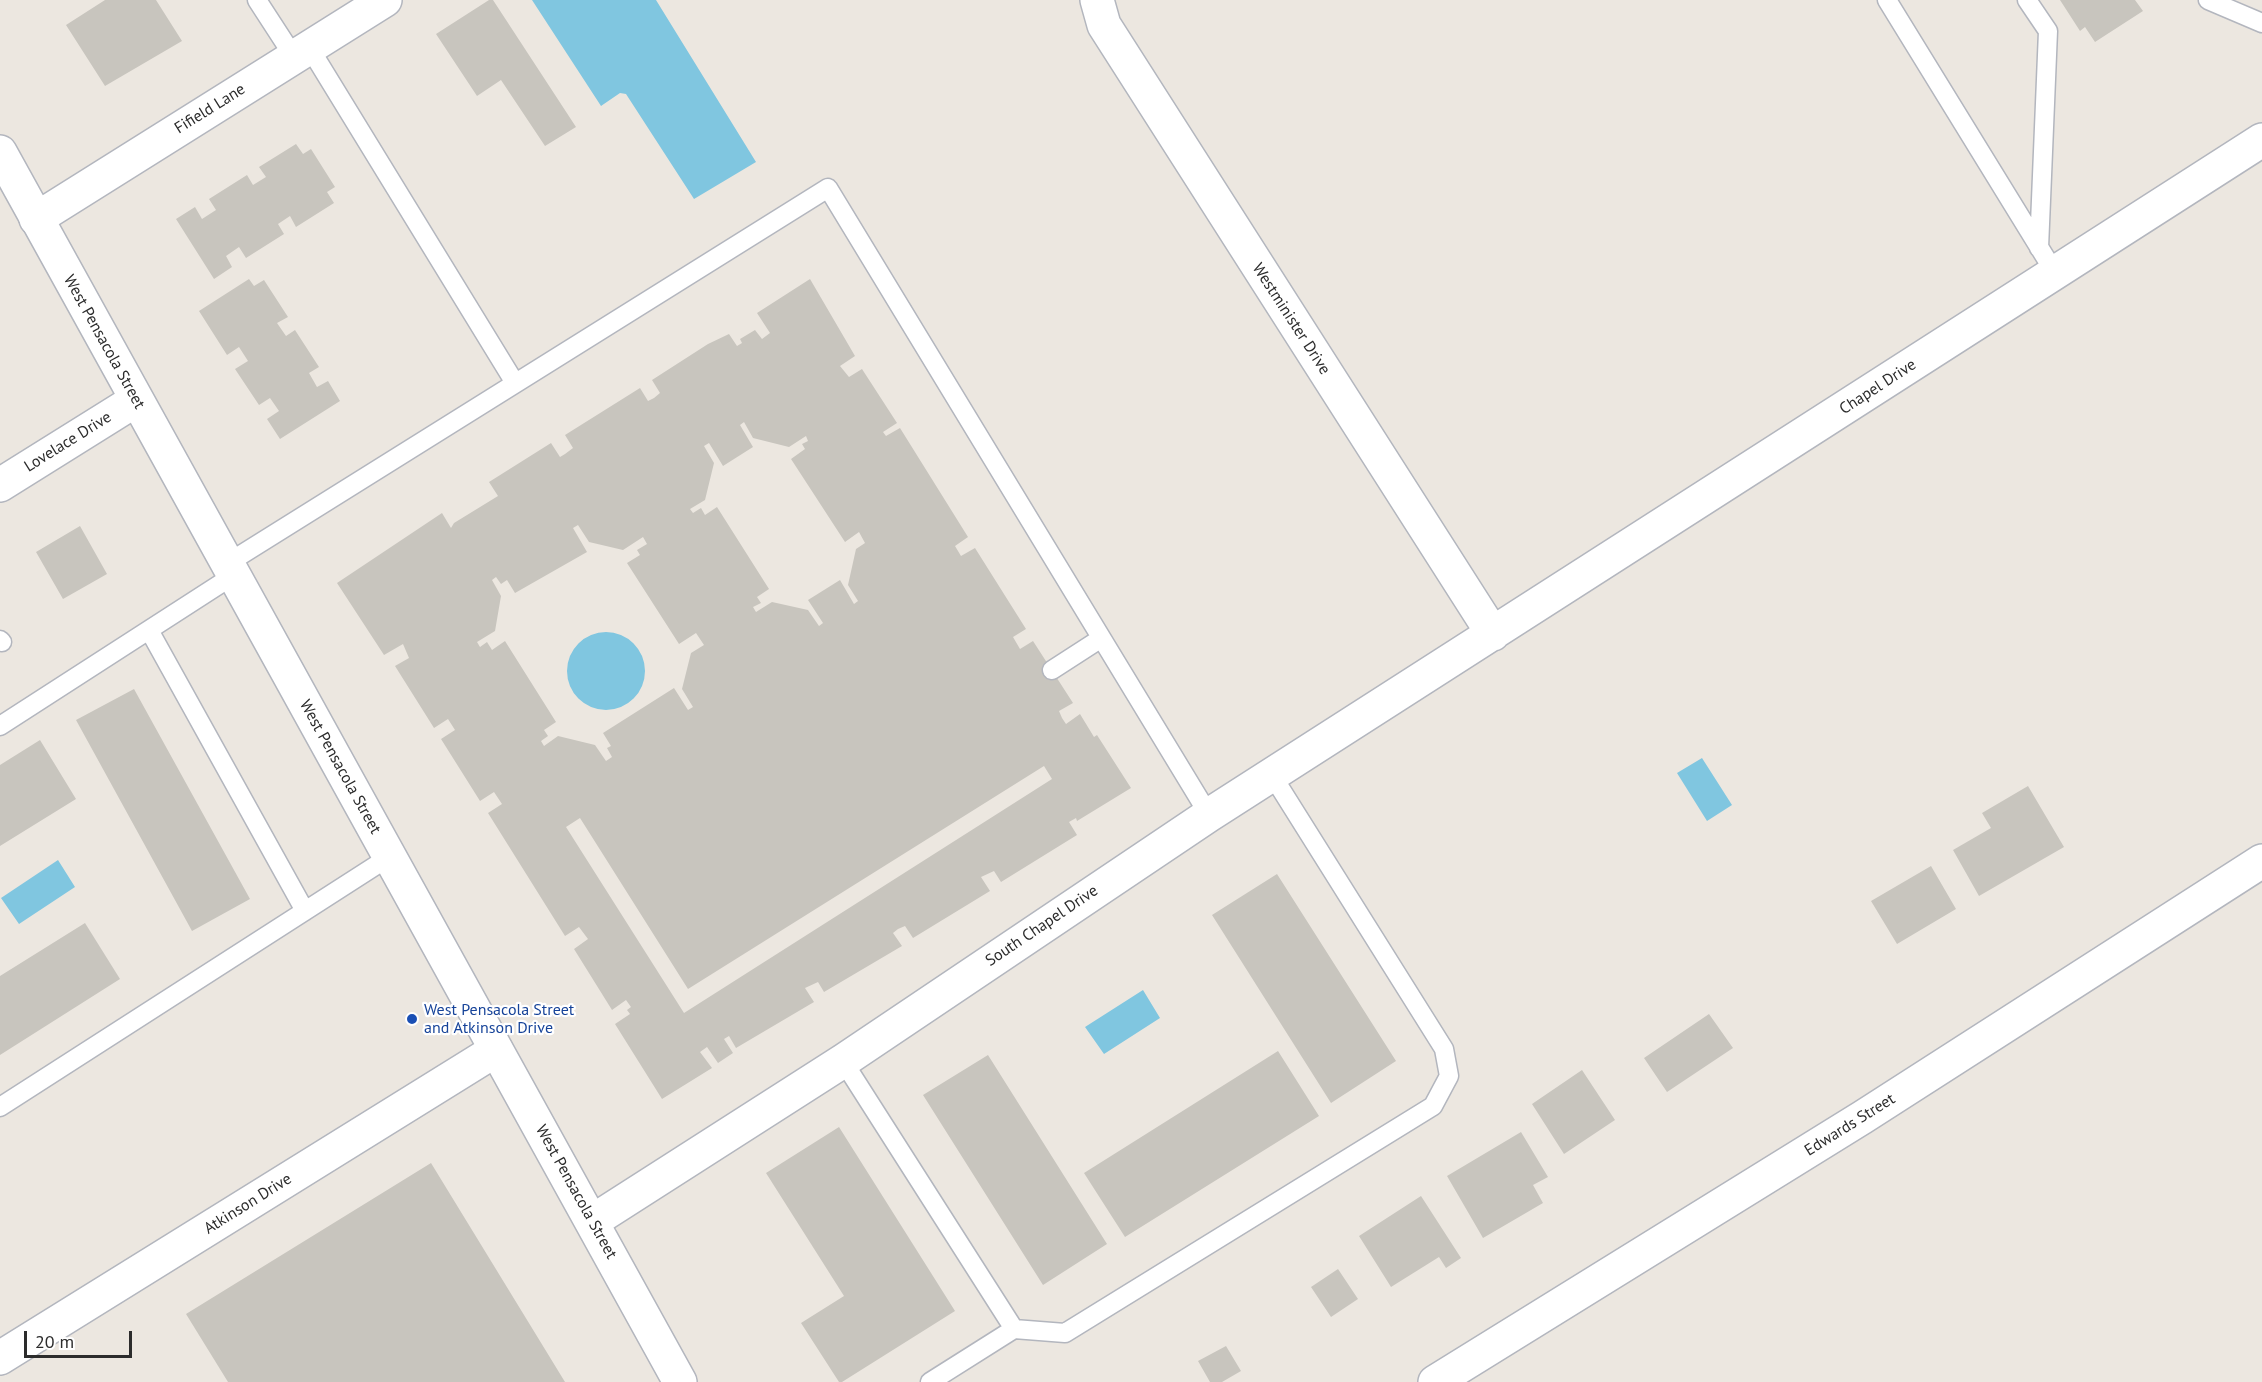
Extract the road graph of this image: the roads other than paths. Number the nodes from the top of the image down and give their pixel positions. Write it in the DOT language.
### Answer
graph roads {
  1 [pos="257,0"];
  2 [pos="385,0"];
  3 [pos="1097,0"];
  4 [pos="1887,0"];
  5 [pos="2027,0"];
  6 [pos="2208,0"];
  7 [pos="2262,23"];
  8 [pos="301,52"];
  9 [pos="2262,140"];
  10 [pos="0,152"];
  11 [pos="36,219"];
  12 [pos="2047,261"];
  13 [pos="515,384"];
  14 [pos="136,400"];
  15 [pos="0,485"];
  16 [pos="231,569"];
  17 [pos="149,630"];
  18 [pos="1493,634"];
  19 [pos="1100,639"];
  20 [pos="1052,670"];
  21 [pos="0,726"];
  22 [pos="1272,775"];
  23 [pos="1209,815"];
  24 [pos="389,856"];
  25 [pos="2262,861"];
  26 [pos="305,911"];
  27 [pos="496,1050"];
  28 [pos="843,1060"];
  29 [pos="0,1107"];
  30 [pos="593,1221"];
  31 [pos="1014,1329"];
  32 [pos="0,1358"];
  33 [pos="680,1382"];
  34 [pos="930,1382"];
  35 [pos="1435,1382"];
  1 -- 8 [label="lane"];
  2 -- 8 [label="street, Fifield Lane"];
  3 -- 18 [label="street, Westminister Drive"];
  4 -- 12 [label="lane"];
  5 -- 12 [label="lane"];
  6 -- 7 [label="lane"];
  8 -- 11 [label="street, Fifield Lane"];
  8 -- 13 [label="lane"];
  9 -- 12 [label="street, Chapel Drive"];
  10 -- 11 [label="street, West Pensacola Street"];
  11 -- 14 [label="street, West Pensacola Street"];
  12 -- 18 [label="street, Chapel Drive"];
  13 -- 16 [label="lane"];
  13 -- 19 [label="lane"];
  14 -- 15 [label="street, Lovelace Drive"];
  14 -- 16 [label="street, West Pensacola Street"];
  16 -- 17 [label="lane"];
  16 -- 24 [label="street, West Pensacola Street"];
  17 -- 21 [label="lane"];
  17 -- 26 [label="lane"];
  18 -- 22 [label="street, South Chapel Drive"];
  19 -- 20 [label="lane"];
  19 -- 23 [label="lane"];
  22 -- 23 [label="street, South Chapel Drive"];
  22 -- 31 [label="lane"];
  23 -- 28 [label="street, South Chapel Drive"];
  24 -- 26 [label="lane"];
  24 -- 27 [label="street, West Pensacola Street"];
  25 -- 35 [label="street, Edwards Street"];
  26 -- 29 [label="lane"];
  27 -- 30 [label="street, West Pensacola Street"];
  27 -- 32 [label="street, Atkinson Drive"];
  28 -- 30 [label="street, South Chapel Drive"];
  28 -- 31 [label="lane"];
  30 -- 33 [label="street, West Pensacola Street"];
  31 -- 34 [label="lane"];
}
